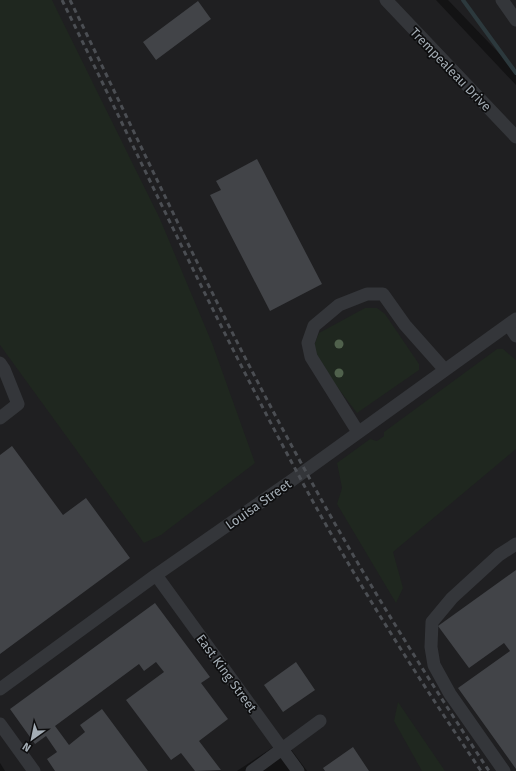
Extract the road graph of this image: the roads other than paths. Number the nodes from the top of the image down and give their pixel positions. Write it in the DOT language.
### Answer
graph roads {
  1 [pos="386,0"];
  2 [pos="502,0"];
  3 [pos="516,20"];
  4 [pos="516,137"];
  5 [pos="514,327"];
  6 [pos="0,363"];
  7 [pos="445,370"];
  8 [pos="0,418"];
  9 [pos="358,432"];
  10 [pos="516,544"];
  11 [pos="156,575"];
  12 [pos="0,690"];
  13 [pos="320,721"];
  14 [pos="0,724"];
  15 [pos="282,750"];
  16 [pos="34,771"];
  17 [pos="252,771"];
  18 [pos="298,771"];
  19 [pos="504,771"];
  1 -- 4 [label="street, Trempealeau Drive"];
  2 -- 3 [label="street"];
  5 -- 7 [label="street, Louisa Street"];
  6 -- 8 [label="street"];
  7 -- 9 [label="street, Louisa Street"];
  7 -- 9 [label="street"];
  9 -- 11 [label="street, Louisa Street"];
  10 -- 19 [label="street"];
  11 -- 12 [label="street, Louisa Street"];
  11 -- 15 [label="street, East King Street"];
  13 -- 15 [label="street"];
  14 -- 16 [label="street"];
  15 -- 17 [label="street"];
  15 -- 18 [label="street, East King Street"];
}
